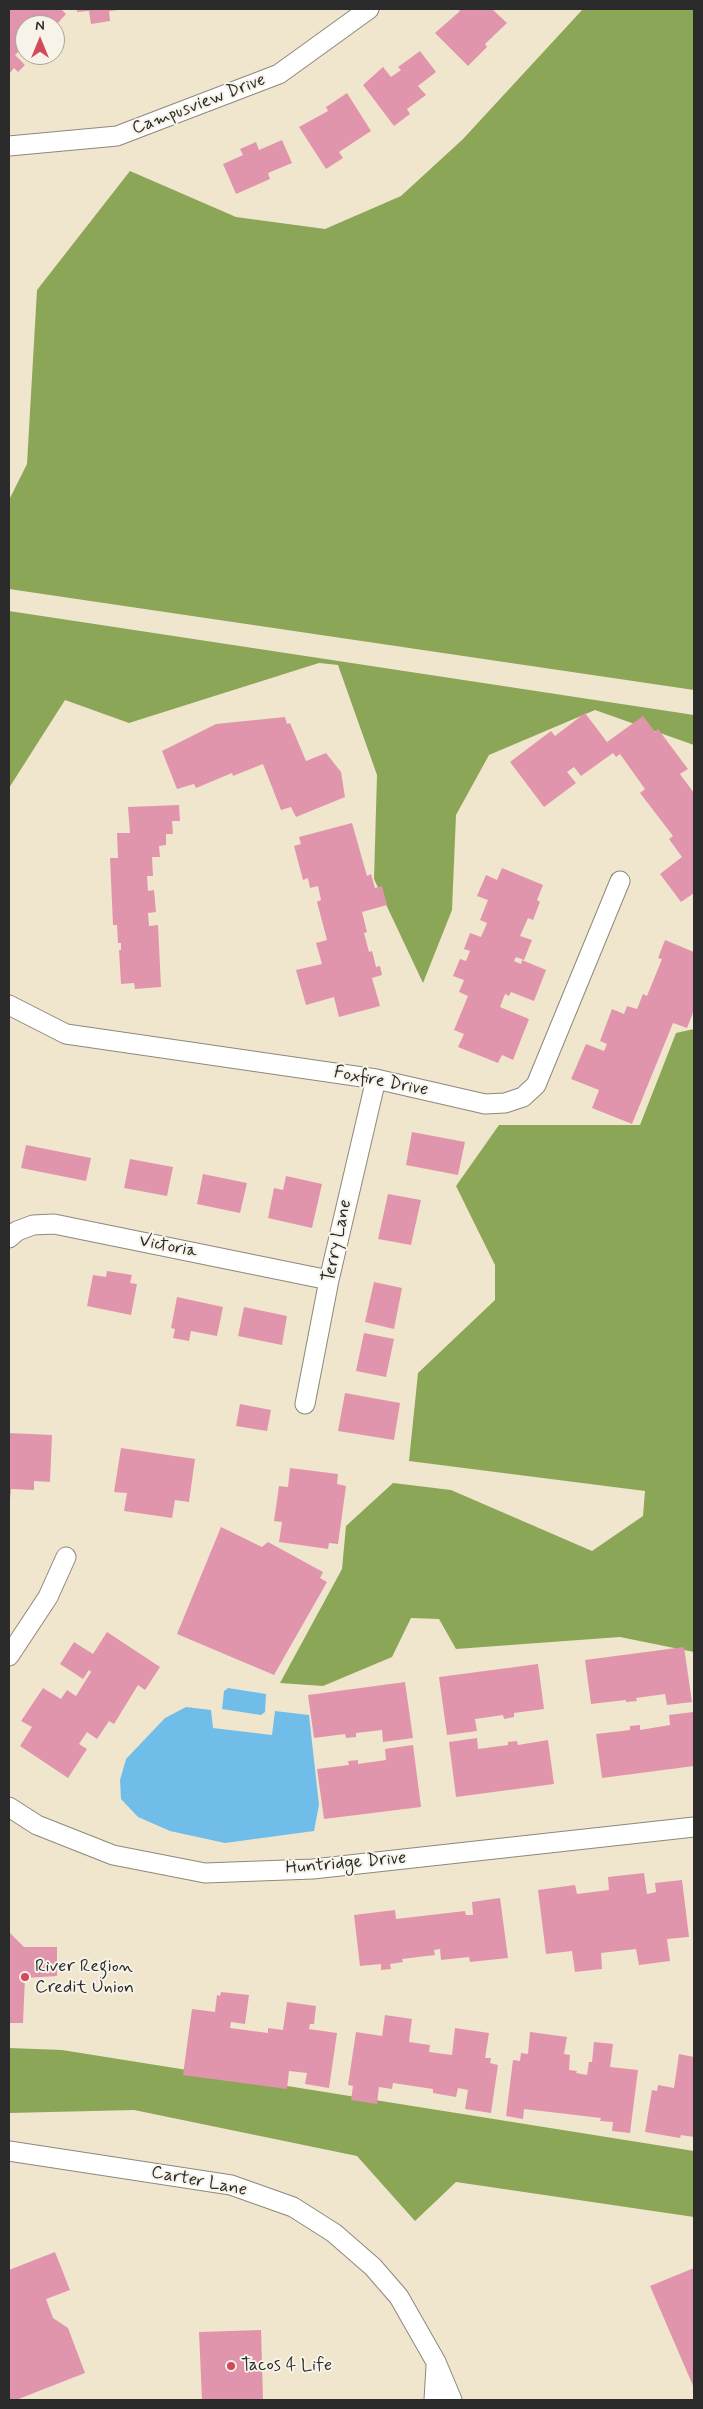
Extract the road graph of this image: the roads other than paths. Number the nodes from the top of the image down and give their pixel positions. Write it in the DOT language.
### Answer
graph roads {
  1 [pos="369,9"];
  2 [pos="9,146"];
  3 [pos="620,881"];
  4 [pos="9,1005"];
  5 [pos="376,1079"];
  6 [pos="9,1238"];
  7 [pos="329,1280"];
  8 [pos="305,1404"];
  9 [pos="66,1557"];
  10 [pos="9,1656"];
  11 [pos="9,1806"];
  12 [pos="694,1826"];
  13 [pos="9,2151"];
  14 [pos="436,2362"];
  15 [pos="434,2400"];
  16 [pos="452,2400"];
  1 -- 2 [label="street, Campusview Drive"];
  3 -- 5 [label="street, Foxfire Drive"];
  4 -- 5 [label="street, Foxfire Drive"];
  5 -- 7 [label="street, Terry Lane"];
  6 -- 7 [label="street, Victoria"];
  7 -- 8 [label="street, Terry Lane"];
  9 -- 10 [label="street"];
  11 -- 12 [label="street, Huntridge Drive"];
  13 -- 14 [label="street, Carter Lane"];
  14 -- 15 [label="street"];
  14 -- 16 [label="street, Carter Lane"];
}
